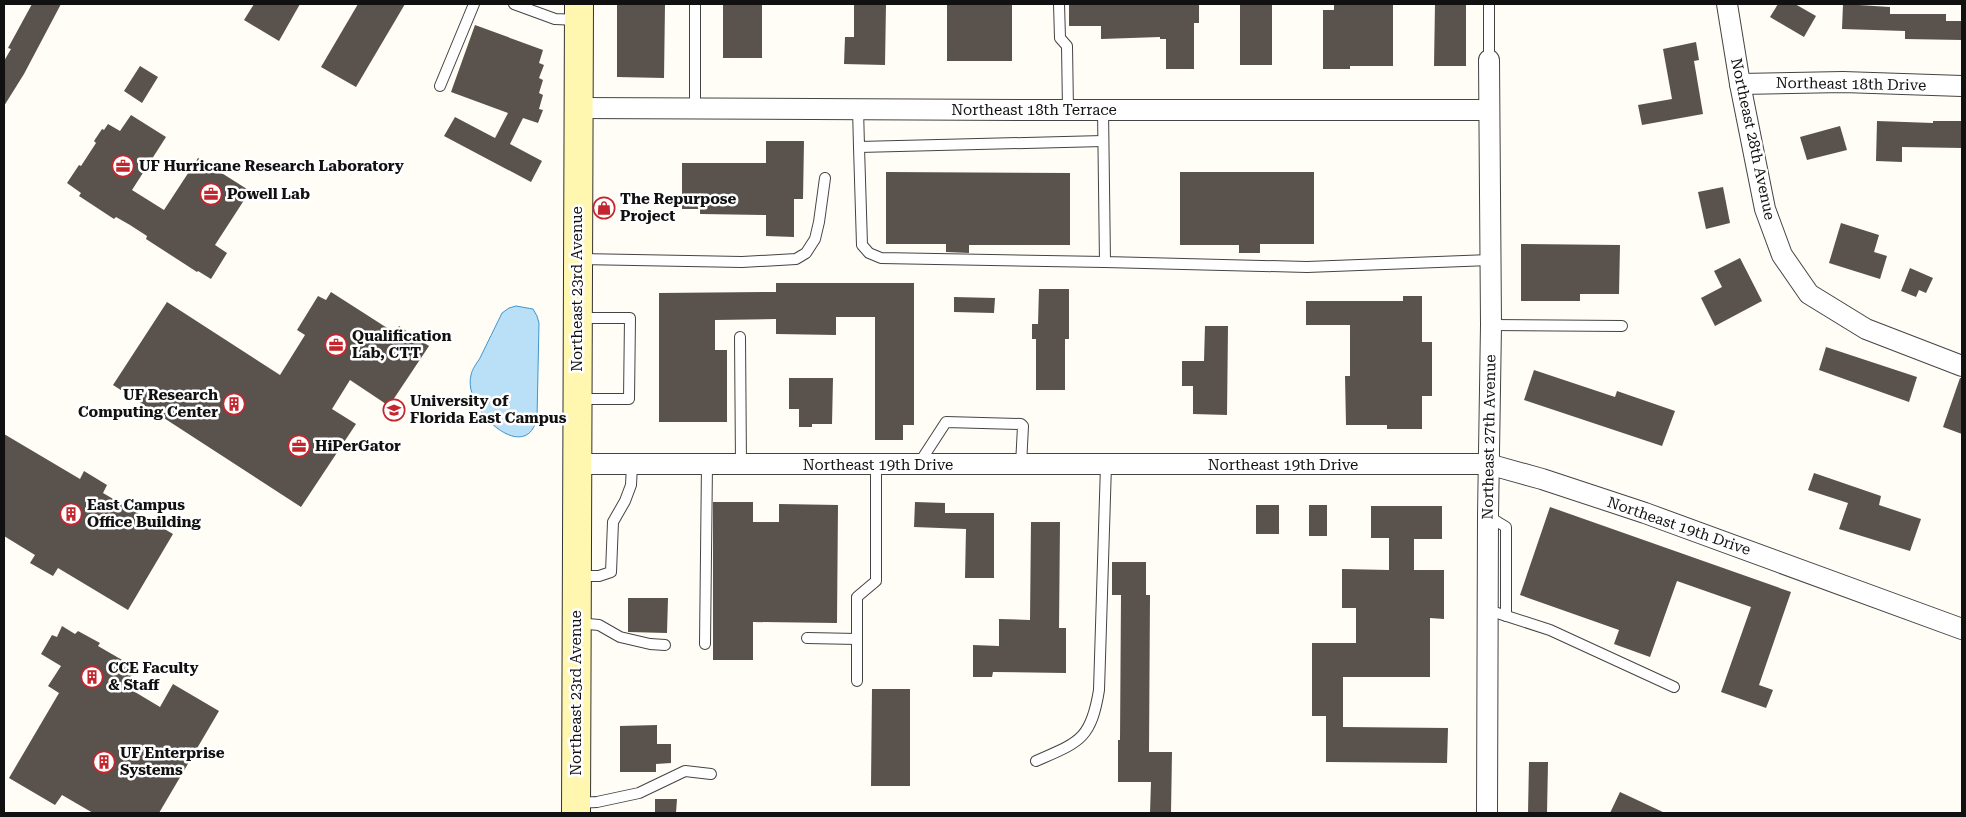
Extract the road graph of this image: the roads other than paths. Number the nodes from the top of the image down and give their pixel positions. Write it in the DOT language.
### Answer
graph roads {
  1 [pos="474,4"];
  2 [pos="514,4"];
  3 [pos="695,4"];
  4 [pos="1059,4"];
  5 [pos="1490,4"];
  6 [pos="1727,4"];
  7 [pos="578,12"];
  8 [pos="1489,60"];
  9 [pos="1740,84"];
  10 [pos="440,86"];
  11 [pos="1962,86"];
  12 [pos="578,108"];
  13 [pos="695,108"];
  14 [pos="858,108"];
  15 [pos="1068,110"];
  16 [pos="1103,110"];
  17 [pos="1489,110"];
  18 [pos="1103,141"];
  19 [pos="859,147"];
  20 [pos="824,178"];
  21 [pos="578,259"];
  22 [pos="1490,260"];
  23 [pos="1105,262"];
  24 [pos="577,318"];
  25 [pos="1491,325"];
  26 [pos="1622,326"];
  27 [pos="740,337"];
  28 [pos="1962,366"];
  29 [pos="577,399"];
  30 [pos="576,464"];
  31 [pos="707,464"];
  32 [pos="741,464"];
  33 [pos="1488,464"];
  34 [pos="632,465"];
  35 [pos="876,465"];
  36 [pos="1022,465"];
  37 [pos="1106,465"];
  38 [pos="918,466"];
  39 [pos="576,576"];
  40 [pos="1497,613"];
  41 [pos="576,623"];
  42 [pos="1962,629"];
  43 [pos="808,638"];
  44 [pos="857,639"];
  45 [pos="705,644"];
  46 [pos="664,645"];
  47 [pos="858,681"];
  48 [pos="1674,687"];
  49 [pos="1036,761"];
  50 [pos="710,774"];
  51 [pos="576,808"];
  52 [pos="1486,813"];
  1 -- 10 [label="lane"];
  2 -- 7 [label="lane"];
  3 -- 13 [label="lane"];
  4 -- 15 [label="lane"];
  5 -- 8 [label="lane"];
  6 -- 9 [label="street, Northeast 28th Avenue"];
  7 -- 12 [label="main road, Northeast 23rd Avenue"];
  8 -- 17 [label="street, Northeast 27th Avenue"];
  9 -- 11 [label="street, Northeast 18th Drive"];
  9 -- 28 [label="street, Northeast 28th Avenue"];
  12 -- 13 [label="street, Northeast 18th Terrace"];
  12 -- 21 [label="main road, Northeast 23rd Avenue"];
  13 -- 14 [label="street, Northeast 18th Terrace"];
  14 -- 15 [label="street, Northeast 18th Terrace"];
  14 -- 19 [label="lane"];
  15 -- 16 [label="street, Northeast 18th Terrace"];
  16 -- 17 [label="street, Northeast 18th Terrace"];
  16 -- 18 [label="lane"];
  17 -- 22 [label="street, Northeast 27th Avenue"];
  18 -- 19 [label="lane"];
  18 -- 23 [label="lane"];
  19 -- 23 [label="lane"];
  20 -- 21 [label="lane"];
  21 -- 24 [label="main road, Northeast 23rd Avenue"];
  22 -- 23 [label="lane"];
  22 -- 25 [label="street, Northeast 27th Avenue"];
  24 -- 29 [label="main road, Northeast 23rd Avenue"];
  24 -- 29 [label="lane"];
  25 -- 26 [label="lane"];
  25 -- 33 [label="street, Northeast 27th Avenue"];
  27 -- 32 [label="lane"];
  29 -- 30 [label="main road, Northeast 23rd Avenue"];
  30 -- 34 [label="street, Northeast 19th Drive"];
  30 -- 39 [label="main road, Northeast 23rd Avenue"];
  31 -- 32 [label="street, Northeast 19th Drive"];
  31 -- 34 [label="street, Northeast 19th Drive"];
  31 -- 45 [label="lane"];
  32 -- 35 [label="street, Northeast 19th Drive"];
  33 -- 37 [label="street, Northeast 19th Drive"];
  33 -- 40 [label="street, Northeast 27th Avenue"];
  33 -- 42 [label="street, Northeast 19th Drive"];
  34 -- 39 [label="lane"];
  35 -- 38 [label="street, Northeast 19th Drive"];
  35 -- 44 [label="lane"];
  36 -- 37 [label="street, Northeast 19th Drive"];
  36 -- 38 [label="street, Northeast 19th Drive"];
  36 -- 38 [label="lane"];
  37 -- 49 [label="lane"];
  39 -- 41 [label="main road, Northeast 23rd Avenue"];
  40 -- 48 [label="lane"];
  40 -- 52 [label="street, Northeast 27th Avenue"];
  41 -- 46 [label="lane"];
  41 -- 51 [label="main road, Northeast 23rd Avenue"];
  43 -- 44 [label="lane"];
  44 -- 47 [label="lane"];
  50 -- 51 [label="lane"];
}
